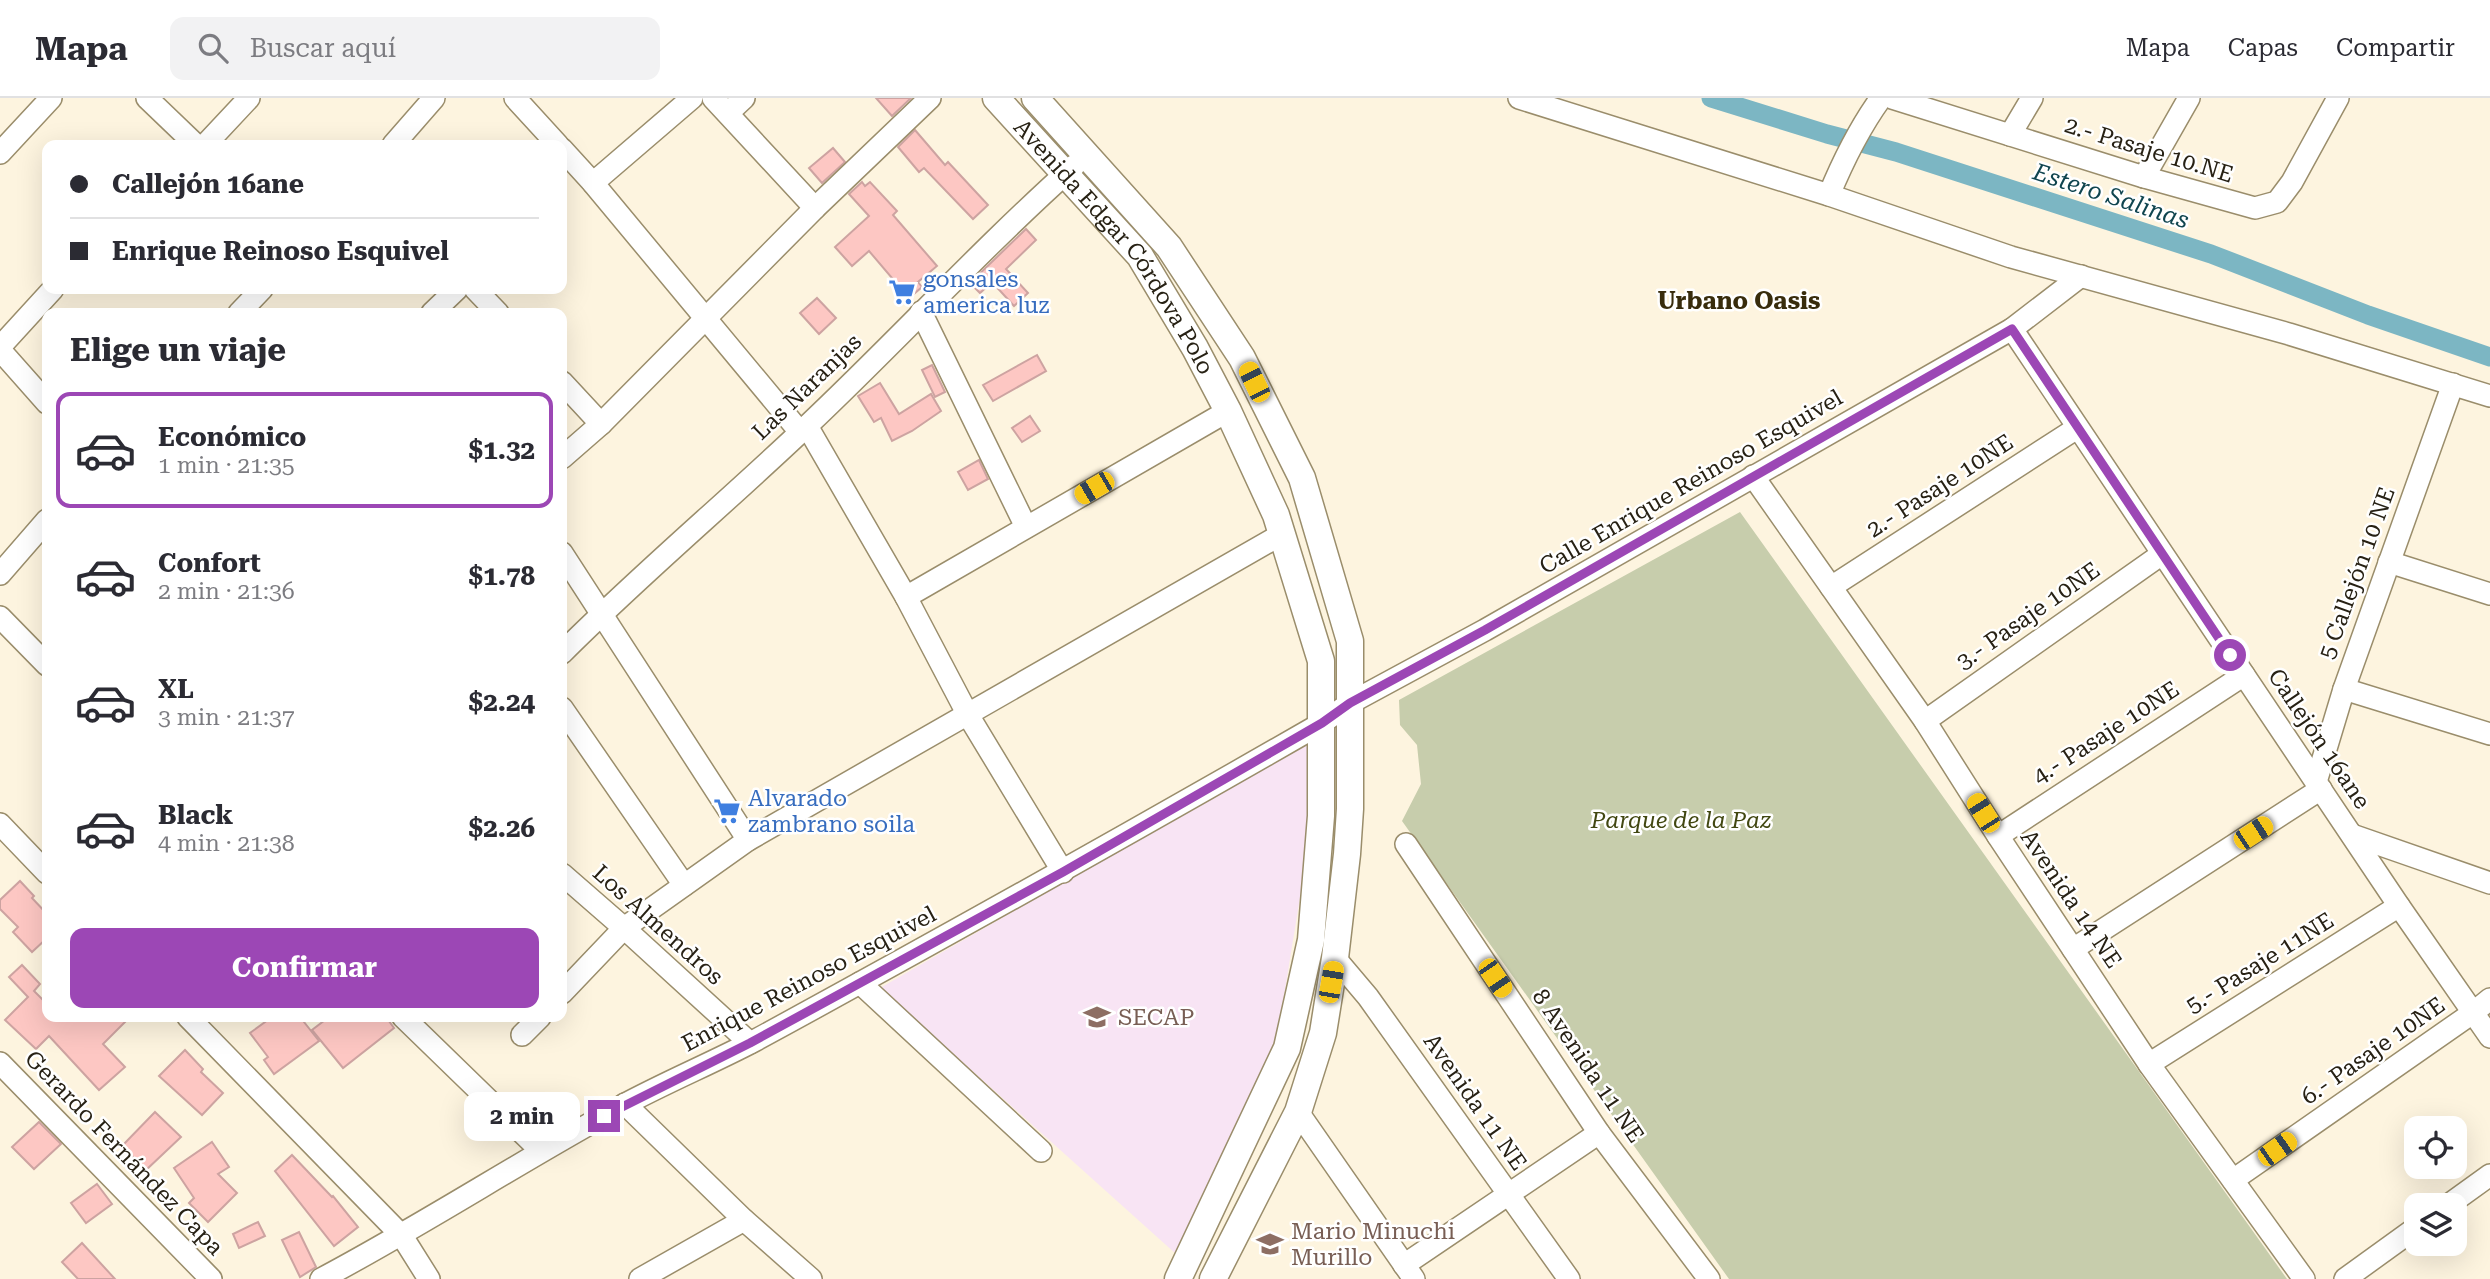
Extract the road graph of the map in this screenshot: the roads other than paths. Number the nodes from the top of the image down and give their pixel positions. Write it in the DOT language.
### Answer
graph roads {
  1 [pos="51,98"];
  2 [pos="147,98"];
  3 [pos="249,98"];
  4 [pos="434,98"];
  5 [pos="515,98"];
  6 [pos="692,98"];
  7 [pos="744,98"];
  8 [pos="930,98"];
  9 [pos="996,98"];
  10 [pos="1035,98"];
  11 [pos="1519,98"];
  12 [pos="1892,98"];
  13 [pos="2032,98"];
  14 [pos="2189,98"];
  15 [pos="2338,98"];
  16 [pos="720,105"];
  17 [pos="1876,105"];
  18 [pos="2010,135"];
  19 [pos="189,140"];
  20 [pos="198,140"];
  21 [pos="397,140"];
  22 [pos="554,140"];
  23 [pos="0,153"];
  24 [pos="567,155"];
  25 [pos="1086,155"];
  26 [pos="1066,173"];
  27 [pos="2144,177"];
  28 [pos="593,183"];
  29 [pos="1829,195"];
  30 [pos="815,208"];
  31 [pos="2081,276"];
  32 [pos="49,294"];
  33 [pos="257,294"];
  34 [pos="452,294"];
  35 [pos="480,294"];
  36 [pos="244,308"];
  37 [pos="437,308"];
  38 [pos="493,308"];
  39 [pos="921,312"];
  40 [pos="704,319"];
  41 [pos="2012,329"];
  42 [pos="2,356"];
  43 [pos="2453,384"];
  44 [pos="567,387"];
  45 [pos="2490,396"];
  46 [pos="42,398"];
  47 [pos="1228,411"];
  48 [pos="601,424"];
  49 [pos="2077,428"];
  50 [pos="803,429"];
  51 [pos="567,454"];
  52 [pos="1753,476"];
  53 [pos="42,526"];
  54 [pos="1026,527"];
  55 [pos="1282,534"];
  56 [pos="2162,554"];
  57 [pos="567,561"];
  58 [pos="2389,562"];
  59 [pos="0,574"];
  60 [pos="1831,587"];
  61 [pos="2490,594"];
  62 [pos="906,597"];
  63 [pos="601,614"];
  64 [pos="0,617"];
  65 [pos="567,648"];
  66 [pos="42,660"];
  67 [pos="2244,675"];
  68 [pos="2344,689"];
  69 [pos="1350,703"];
  70 [pos="567,715"];
  71 [pos="968,715"];
  72 [pos="1925,720"];
  73 [pos="1322,723"];
  74 [pos="2490,734"];
  75 [pos="2318,785"];
  76 [pos="0,824"];
  77 [pos="2352,835"];
  78 [pos="1998,836"];
  79 [pos="748,840"];
  80 [pos="1406,844"];
  81 [pos="42,868"];
  82 [pos="1063,872"];
  83 [pos="567,878"];
  84 [pos="2490,883"];
  85 [pos="684,885"];
  86 [pos="2399,906"];
  87 [pos="624,928"];
  88 [pos="2073,949"];
  89 [pos="1335,958"];
  90 [pos="860,983"];
  91 [pos="567,988"];
  92 [pos="2482,1006"];
  93 [pos="193,1022"];
  94 [pos="408,1022"];
  95 [pos="535,1022"];
  96 [pos="522,1035"];
  97 [pos="2490,1037"];
  98 [pos="750,1043"];
  99 [pos="0,1063"];
  100 [pos="2149,1064"];
  101 [pos="625,1104"];
  102 [pos="1298,1112"];
  103 [pos="1600,1133"];
  104 [pos="541,1151"];
  105 [pos="1041,1151"];
  106 [pos="2490,1175"];
  107 [pos="2233,1180"];
  108 [pos="2465,1193"];
  109 [pos="1508,1194"];
  110 [pos="744,1220"];
  111 [pos="402,1236"];
  112 [pos="2404,1236"];
  113 [pos="1409,1272"];
  114 [pos="1561,1276"];
  115 [pos="211,1279"];
  116 [pos="321,1279"];
  117 [pos="429,1279"];
  118 [pos="640,1279"];
  119 [pos="811,1279"];
  120 [pos="1178,1279"];
  121 [pos="1213,1279"];
  122 [pos="1709,1279"];
  123 [pos="2304,1279"];
  124 [pos="2345,1279"];
  1 -- 23 [label="street"];
  2 -- 19 [label="street"];
  3 -- 20 [label="street"];
  4 -- 21 [label="street"];
  5 -- 22 [label="street"];
  6 -- 28 [label="street"];
  7 -- 16 [label="street"];
  8 -- 30 [label="street"];
  9 -- 26 [label="main road, Avenida Edgar Córdova Polo"];
  10 -- 25 [label="main road, Avenida Edgar Córdova Polo"];
  11 -- 29 [label="street"];
  12 -- 18 [label="street, 2.- Pasaje 10.NE"];
  13 -- 18 [label="street"];
  14 -- 27 [label="street"];
  15 -- 27 [label="street, 2.- Pasaje 10.NE"];
  16 -- 30 [label="street"];
  17 -- 29 [label="street"];
  18 -- 27 [label="street, 2.- Pasaje 10.NE"];
  24 -- 28 [label="street"];
  25 -- 26 [label="street, Las Naranjas"];
  25 -- 69 [label="main road, Avenida Edgar Córdova Polo"];
  26 -- 39 [label="street, Las Naranjas"];
  26 -- 47 [label="main road, Avenida Edgar Córdova Polo"];
  28 -- 40 [label="street"];
  29 -- 31 [label="street"];
  30 -- 40 [label="street"];
  31 -- 41 [label="street, Calle Enrique Reinoso Esquivel"];
  31 -- 43 [label="street"];
  32 -- 42 [label="street"];
  33 -- 36 [label="street"];
  34 -- 37 [label="street"];
  35 -- 38 [label="street"];
  39 -- 50 [label="street, Las Naranjas"];
  39 -- 54 [label="street"];
  40 -- 48 [label="street"];
  40 -- 50 [label="street"];
  41 -- 49 [label="street, Callejón 16ane"];
  41 -- 52 [label="street, Calle Enrique Reinoso Esquivel"];
  42 -- 46 [label="street"];
  43 -- 45 [label="street"];
  43 -- 58 [label="street, 5 Callejón 10 NE"];
  44 -- 48 [label="street"];
  47 -- 54 [label="street"];
  47 -- 55 [label="main road, Avenida Edgar Córdova Polo"];
  48 -- 51 [label="street"];
  49 -- 56 [label="street, Callejón 16ane"];
  49 -- 60 [label="street, 2.- Pasaje 10NE"];
  50 -- 62 [label="street"];
  50 -- 63 [label="street, Las Naranjas"];
  52 -- 60 [label="street, Avenida 14 NE"];
  52 -- 69 [label="street, Calle Enrique Reinoso Esquivel"];
  53 -- 59 [label="street"];
  54 -- 62 [label="street"];
  55 -- 71 [label="street"];
  55 -- 73 [label="main road, Avenida Edgar Córdova Polo"];
  56 -- 67 [label="street, Callejón 16ane"];
  56 -- 72 [label="street, 3.- Pasaje 10NE"];
  57 -- 63 [label="street"];
  58 -- 61 [label="street"];
  58 -- 68 [label="street, 5 Callejón 10 NE"];
  60 -- 72 [label="street, Avenida 14 NE"];
  62 -- 71 [label="street"];
  63 -- 65 [label="street, Las Naranjas"];
  63 -- 79 [label="street"];
  64 -- 66 [label="street"];
  67 -- 75 [label="street, Callejón 16ane"];
  67 -- 78 [label="street, 4.- Pasaje 10NE"];
  68 -- 74 [label="street"];
  68 -- 75 [label="street, 5 Callejón 10 NE"];
  69 -- 73 [label="street, Calle Enrique Reinoso Esquivel"];
  69 -- 89 [label="main road, Avenida Edgar Córdova Polo"];
  70 -- 85 [label="street"];
  71 -- 79 [label="street"];
  71 -- 82 [label="street"];
  72 -- 78 [label="street, Avenida 14 NE"];
  73 -- 82 [label="street, Enrique Reinoso Esquivel"];
  73 -- 120 [label="main road, Avenida Edgar Córdova Polo"];
  75 -- 77 [label="street, Callejón 16ane"];
  75 -- 88 [label="street"];
  76 -- 81 [label="street"];
  77 -- 84 [label="street"];
  77 -- 86 [label="street, Callejón 16ane"];
  78 -- 88 [label="street, Avenida 14 NE"];
  79 -- 85 [label="street"];
  80 -- 103 [label="street, 8 Avenida 11 NE"];
  82 -- 90 [label="street, Enrique Reinoso Esquivel"];
  83 -- 87 [label="street, Los Almendros"];
  85 -- 87 [label="street"];
  86 -- 92 [label="street, Callejón 16ane"];
  86 -- 100 [label="street, 5.- Pasaje 11NE"];
  87 -- 91 [label="street"];
  87 -- 98 [label="street, Los Almendros"];
  88 -- 100 [label="street, Avenida 14 NE"];
  89 -- 102 [label="main road, Avenida Edgar Córdova Polo"];
  89 -- 109 [label="street, Avenida 11 NE"];
  90 -- 98 [label="street, Enrique Reinoso Esquivel"];
  90 -- 105 [label="street"];
  92 -- 97 [label="street, Callejón 16ane"];
  92 -- 107 [label="street, 6.- Pasaje 10NE"];
  93 -- 111 [label="street"];
  94 -- 104 [label="street"];
  95 -- 96 [label="street"];
  98 -- 101 [label="street, Enrique Reinoso Esquivel"];
  99 -- 115 [label="street, Gerardo Fernández Capa"];
  100 -- 107 [label="street, Avenida 14 NE"];
  101 -- 104 [label="street, Enrique Reinoso Esquivel"];
  101 -- 110 [label="street"];
  102 -- 113 [label="street"];
  102 -- 121 [label="main road, Avenida Edgar Córdova Polo"];
  103 -- 109 [label="street"];
  103 -- 122 [label="street, 8 Avenida 11 NE"];
  104 -- 111 [label="street, Enrique Reinoso Esquivel"];
  106 -- 108 [label="street"];
  107 -- 123 [label="street, Avenida 14 NE"];
  109 -- 113 [label="street"];
  109 -- 114 [label="street, Avenida 11 NE"];
  110 -- 118 [label="street"];
  110 -- 119 [label="street"];
  111 -- 116 [label="street, Enrique Reinoso Esquivel"];
  111 -- 117 [label="street"];
  112 -- 124 [label="street"];
}
